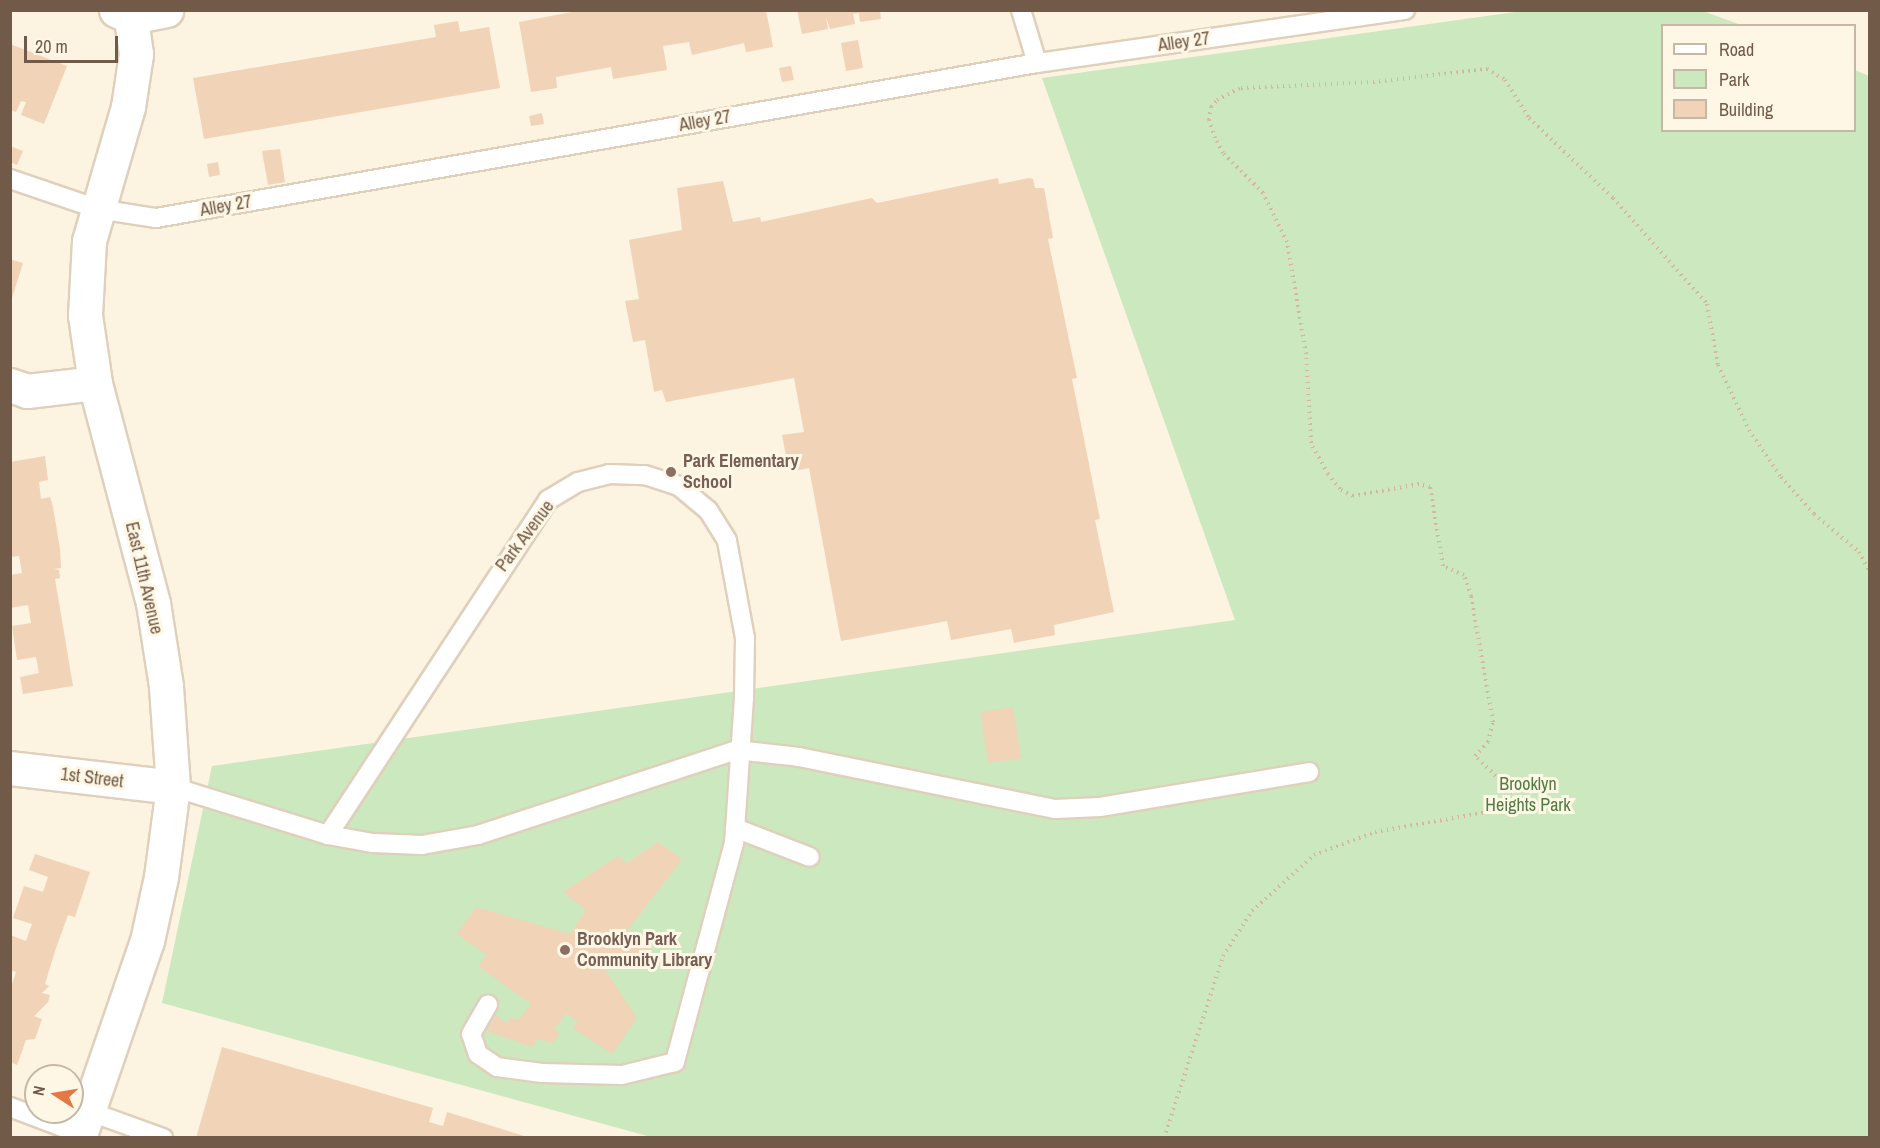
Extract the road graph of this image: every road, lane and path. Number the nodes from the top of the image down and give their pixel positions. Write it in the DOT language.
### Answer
graph roads {
  1 [pos="166,10"];
  2 [pos="1021,10"];
  3 [pos="1405,10"];
  4 [pos="124,14"];
  5 [pos="1037,63"];
  6 [pos="10,179"];
  7 [pos="98,209"];
  8 [pos="95,383"];
  9 [pos="10,386"];
  10 [pos="1869,572"];
  11 [pos="737,750"];
  12 [pos="10,768"];
  13 [pos="1309,772"];
  14 [pos="173,787"];
  15 [pos="735,828"];
  16 [pos="328,834"];
  17 [pos="810,857"];
  18 [pos="488,1004"];
  19 [pos="10,1107"];
  20 [pos="83,1127"];
  21 [pos="163,1137"];
  22 [pos="1164,1137"];
  1 -- 4 [label="street"];
  2 -- 5 [label="lane"];
  3 -- 5 [label="lane, Alley 27"];
  4 -- 7 [label="street, East 11th Avenue"];
  5 -- 7 [label="lane, Alley 27"];
  6 -- 7 [label="lane, Alley 27"];
  7 -- 8 [label="street, East 11th Avenue"];
  8 -- 9 [label="street"];
  8 -- 14 [label="street, East 11th Avenue"];
  10 -- 22 [label="path"];
  11 -- 13 [label="lane"];
  11 -- 15 [label="lane, Park Avenue"];
  11 -- 16 [label="lane"];
  11 -- 16 [label="lane, Park Avenue"];
  12 -- 14 [label="street, 1st Street"];
  14 -- 16 [label="lane"];
  14 -- 20 [label="street, East 11th Avenue"];
  15 -- 17 [label="lane"];
  15 -- 18 [label="lane, Park Avenue"];
  19 -- 20 [label="lane"];
  20 -- 21 [label="lane"];
}
